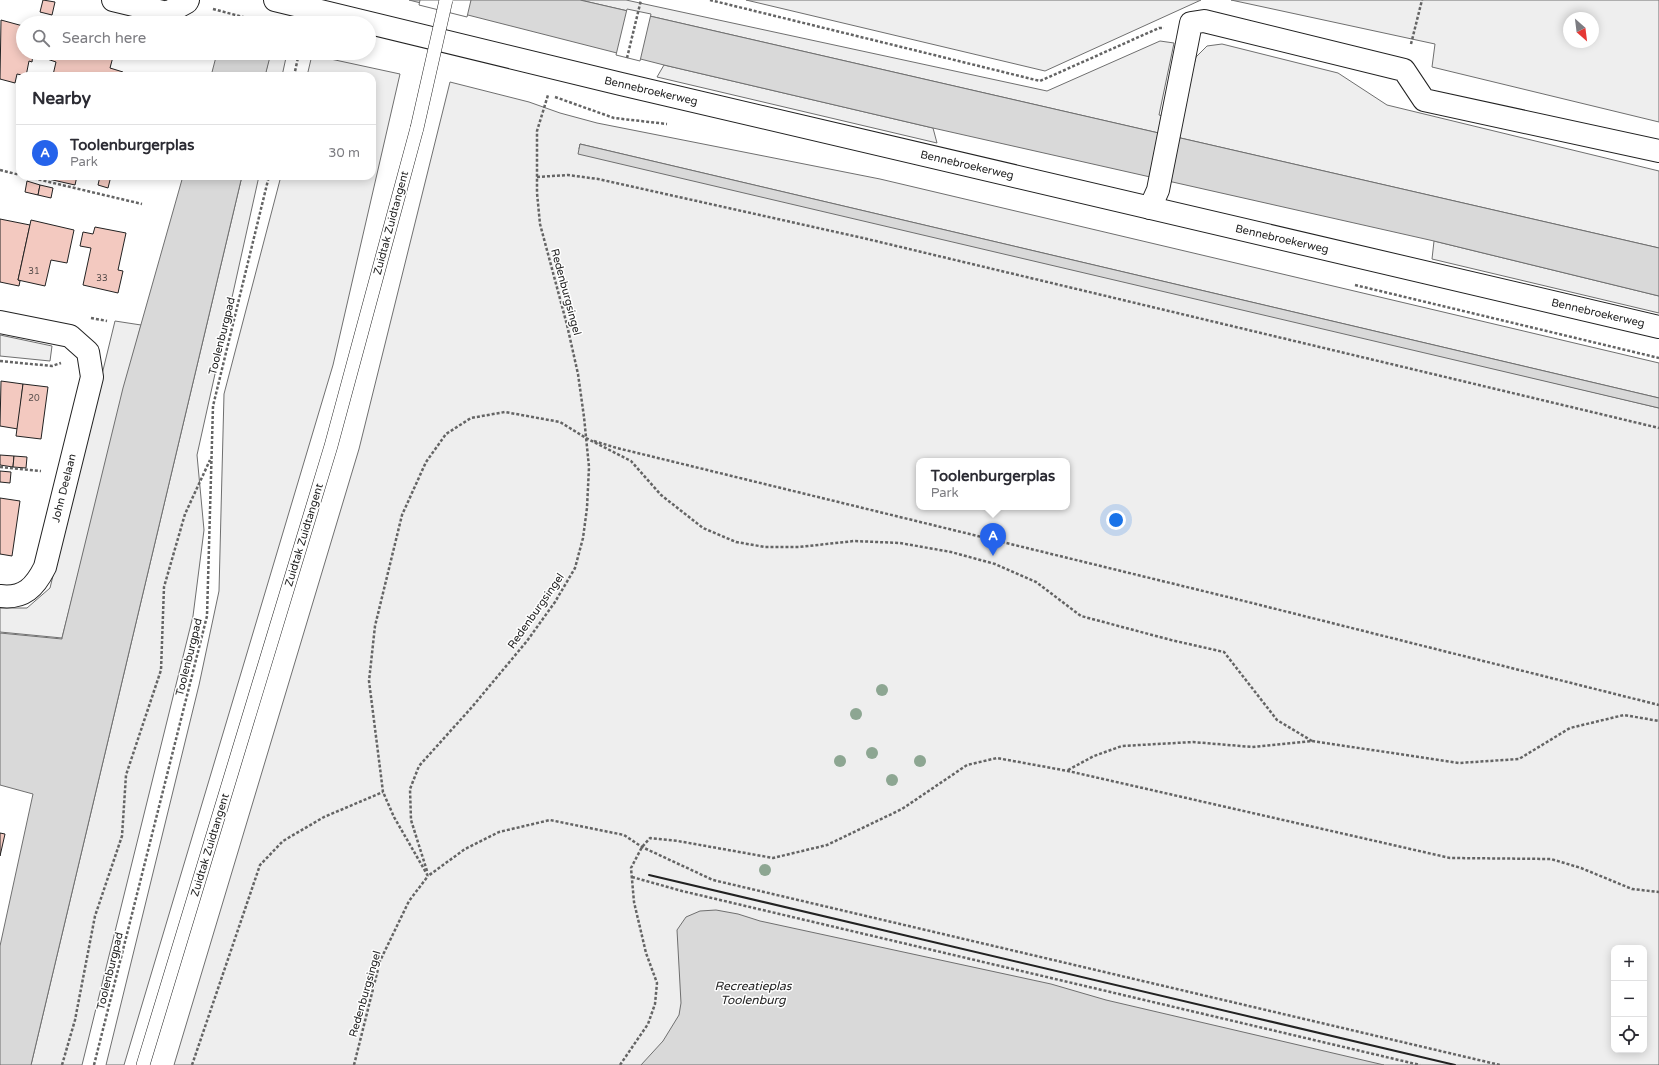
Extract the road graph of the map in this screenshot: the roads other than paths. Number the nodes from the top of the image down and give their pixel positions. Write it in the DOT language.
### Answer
graph roads {
  1 [pos="113,0"];
  2 [pos="275,0"];
  3 [pos="446,0"];
  4 [pos="188,1"];
  5 [pos="341,16"];
  6 [pos="376,25"];
  7 [pos="1659,151"];
  8 [pos="1154,199"];
  9 [pos="0,322"];
  10 [pos="1659,327"];
  11 [pos="0,596"];
  12 [pos="143,1065"];
  1 -- 4 [label="street"];
  2 -- 5 [label="street, Bennebroekerweg"];
  3 -- 12 [label="lane, Zuidtak Zuidtangent, bridge"];
  6 -- 8 [label="street, Bennebroekerweg"];
  7 -- 8 [label="street"];
  8 -- 10 [label="street, Bennebroekerweg"];
  9 -- 11 [label="street, John Deelaan"];
}
